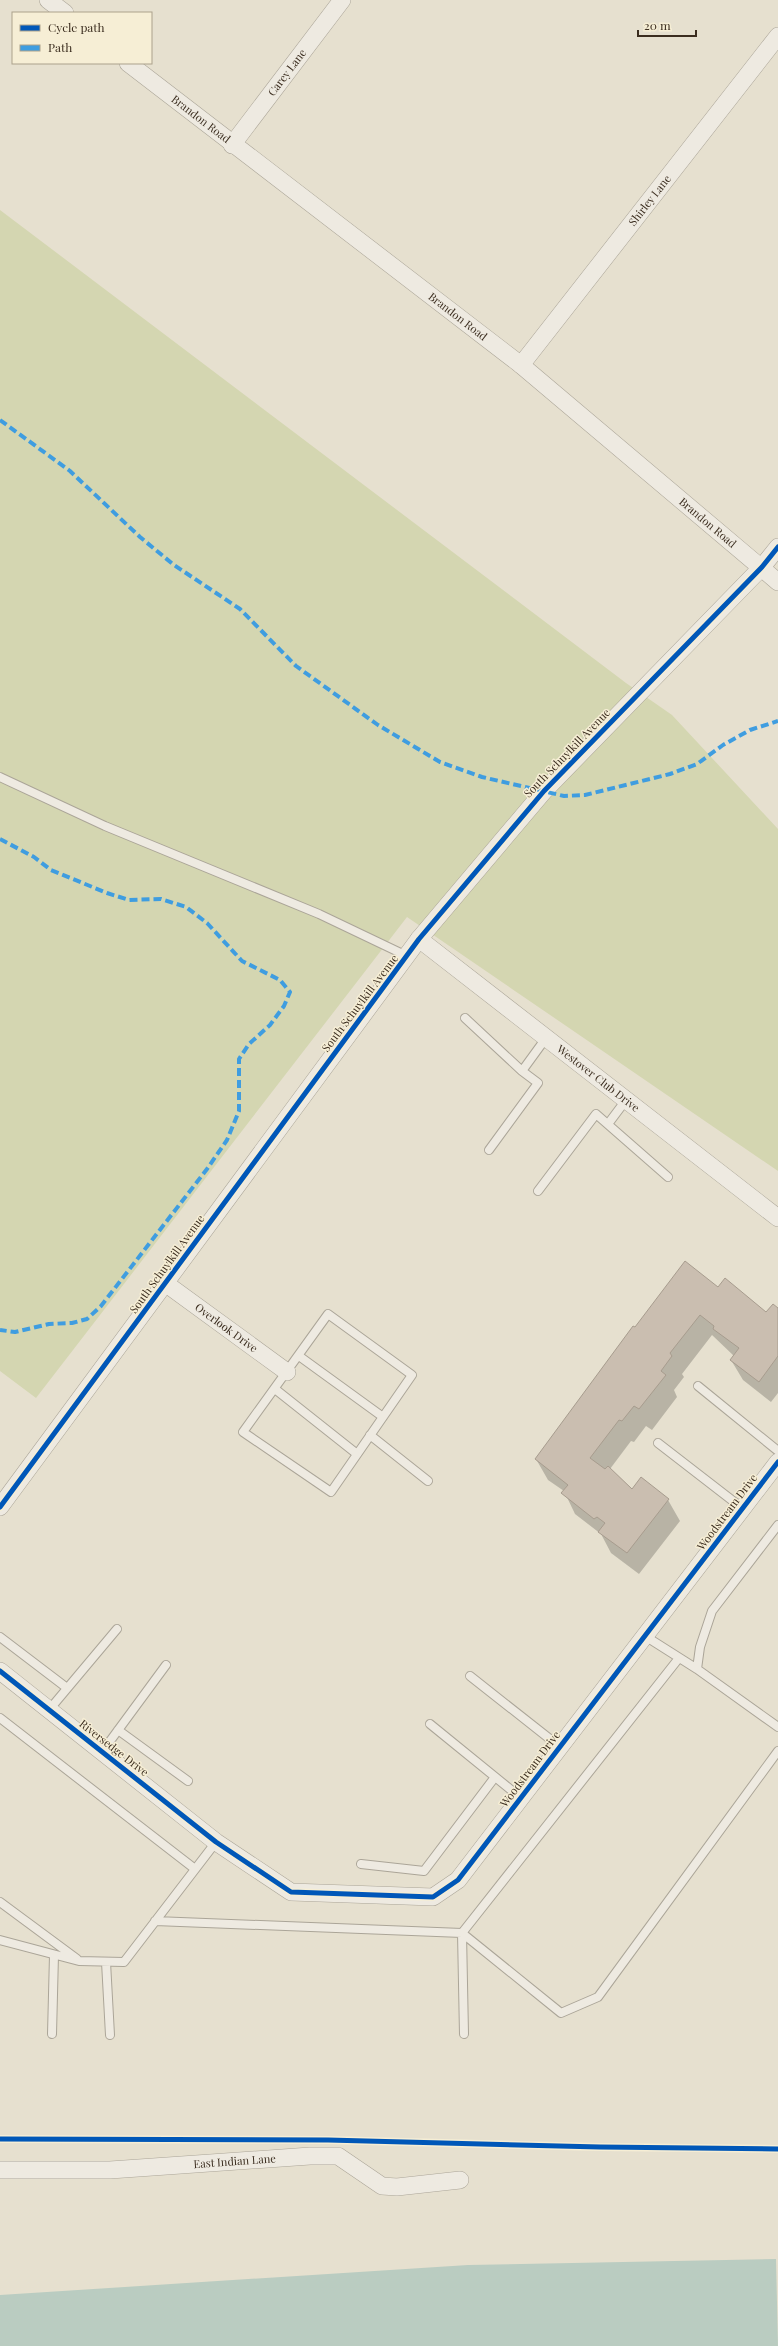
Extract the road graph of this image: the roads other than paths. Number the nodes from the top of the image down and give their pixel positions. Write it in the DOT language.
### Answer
graph roads {
  1 [pos="48,0"];
  2 [pos="342,0"];
  3 [pos="64,12"];
  4 [pos="778,36"];
  5 [pos="129,64"];
  6 [pos="232,145"];
  7 [pos="521,365"];
  8 [pos="778,547"];
  9 [pos="762,567"];
  10 [pos="778,582"];
  11 [pos="0,777"];
  12 [pos="419,939"];
  13 [pos="407,956"];
  14 [pos="465,1018"];
  15 [pos="546,1038"];
  16 [pos="522,1071"];
  17 [pos="626,1100"];
  18 [pos="608,1124"];
  19 [pos="489,1150"];
  20 [pos="668,1177"];
  21 [pos="538,1191"];
  22 [pos="778,1218"];
  23 [pos="165,1283"];
  24 [pos="299,1356"];
  25 [pos="287,1372"];
  26 [pos="698,1386"];
  27 [pos="275,1389"];
  28 [pos="383,1417"];
  29 [pos="370,1435"];
  30 [pos="658,1443"];
  31 [pos="778,1451"];
  32 [pos="357,1454"];
  33 [pos="778,1462"];
  34 [pos="428,1481"];
  35 [pos="0,1507"];
  36 [pos="742,1508"];
  37 [pos="778,1525"];
  38 [pos="117,1629"];
  39 [pos="645,1636"];
  40 [pos="0,1637"];
  41 [pos="679,1658"];
  42 [pos="166,1665"];
  43 [pos="697,1669"];
  44 [pos="0,1671"];
  45 [pos="470,1676"];
  46 [pos="68,1688"];
  47 [pos="49,1710"];
  48 [pos="0,1718"];
  49 [pos="430,1724"];
  50 [pos="778,1727"];
  51 [pos="118,1730"];
  52 [pos="560,1747"];
  53 [pos="778,1751"];
  54 [pos="102,1752"];
  55 [pos="495,1777"];
  56 [pos="188,1781"];
  57 [pos="521,1798"];
  58 [pos="216,1842"];
  59 [pos="361,1864"];
  60 [pos="196,1868"];
  61 [pos="0,1902"];
  62 [pos="155,1921"];
  63 [pos="462,1933"];
  64 [pos="0,1940"];
  65 [pos="54,1955"];
  66 [pos="79,1961"];
  67 [pos="106,1962"];
  68 [pos="52,2034"];
  69 [pos="464,2034"];
  70 [pos="110,2035"];
  71 [pos="0,2170"];
  72 [pos="460,2180"];
  1 -- 3 [label="street"];
  2 -- 6 [label="street, Carey Lane"];
  4 -- 7 [label="street, Shirley Lane"];
  5 -- 6 [label="street, Brandon Road"];
  6 -- 7 [label="street, Brandon Road"];
  7 -- 9 [label="street, Brandon Road"];
  8 -- 9 [label="street, South Schuylkill Avenue"];
  9 -- 10 [label="street, Brandon Road"];
  9 -- 12 [label="street, South Schuylkill Avenue"];
  11 -- 13 [label="lane"];
  12 -- 13 [label="street, South Schuylkill Avenue"];
  12 -- 15 [label="street, Westover Club Drive"];
  13 -- 23 [label="street, South Schuylkill Avenue"];
  14 -- 16 [label="lane"];
  15 -- 16 [label="lane"];
  15 -- 17 [label="street, Westover Club Drive"];
  16 -- 19 [label="lane"];
  17 -- 18 [label="lane"];
  17 -- 22 [label="street, Westover Club Drive"];
  18 -- 20 [label="lane"];
  18 -- 21 [label="lane"];
  23 -- 25 [label="street, Overlook Drive"];
  23 -- 35 [label="street, South Schuylkill Avenue"];
  24 -- 25 [label="lane"];
  24 -- 28 [label="lane"];
  24 -- 28 [label="lane"];
  25 -- 27 [label="lane"];
  26 -- 31 [label="lane"];
  27 -- 32 [label="lane"];
  27 -- 32 [label="lane"];
  28 -- 29 [label="lane"];
  29 -- 32 [label="lane"];
  29 -- 34 [label="lane"];
  30 -- 36 [label="lane"];
  33 -- 36 [label="street, Woodstream Drive"];
  36 -- 39 [label="street, Woodstream Drive"];
  37 -- 43 [label="lane"];
  38 -- 46 [label="lane"];
  39 -- 41 [label="lane"];
  39 -- 52 [label="street, Woodstream Drive"];
  40 -- 46 [label="lane"];
  41 -- 43 [label="lane"];
  41 -- 63 [label="lane"];
  42 -- 51 [label="lane"];
  43 -- 50 [label="lane"];
  44 -- 47 [label="street, Riversedge Drive"];
  45 -- 52 [label="lane"];
  46 -- 47 [label="lane"];
  47 -- 54 [label="street, Riversedge Drive"];
  48 -- 60 [label="lane"];
  49 -- 55 [label="lane"];
  51 -- 54 [label="lane"];
  51 -- 56 [label="lane"];
  52 -- 57 [label="street, Woodstream Drive"];
  53 -- 63 [label="lane"];
  54 -- 58 [label="street, Riversedge Drive"];
  55 -- 57 [label="lane"];
  55 -- 59 [label="lane"];
  57 -- 58 [label="street, Woodstream Drive"];
  58 -- 60 [label="lane"];
  60 -- 62 [label="lane"];
  61 -- 66 [label="lane"];
  62 -- 63 [label="lane"];
  62 -- 67 [label="lane"];
  63 -- 69 [label="lane"];
  64 -- 65 [label="lane"];
  65 -- 66 [label="lane"];
  65 -- 68 [label="lane"];
  66 -- 67 [label="lane"];
  67 -- 70 [label="lane"];
  71 -- 72 [label="street, East Indian Lane"];
}
